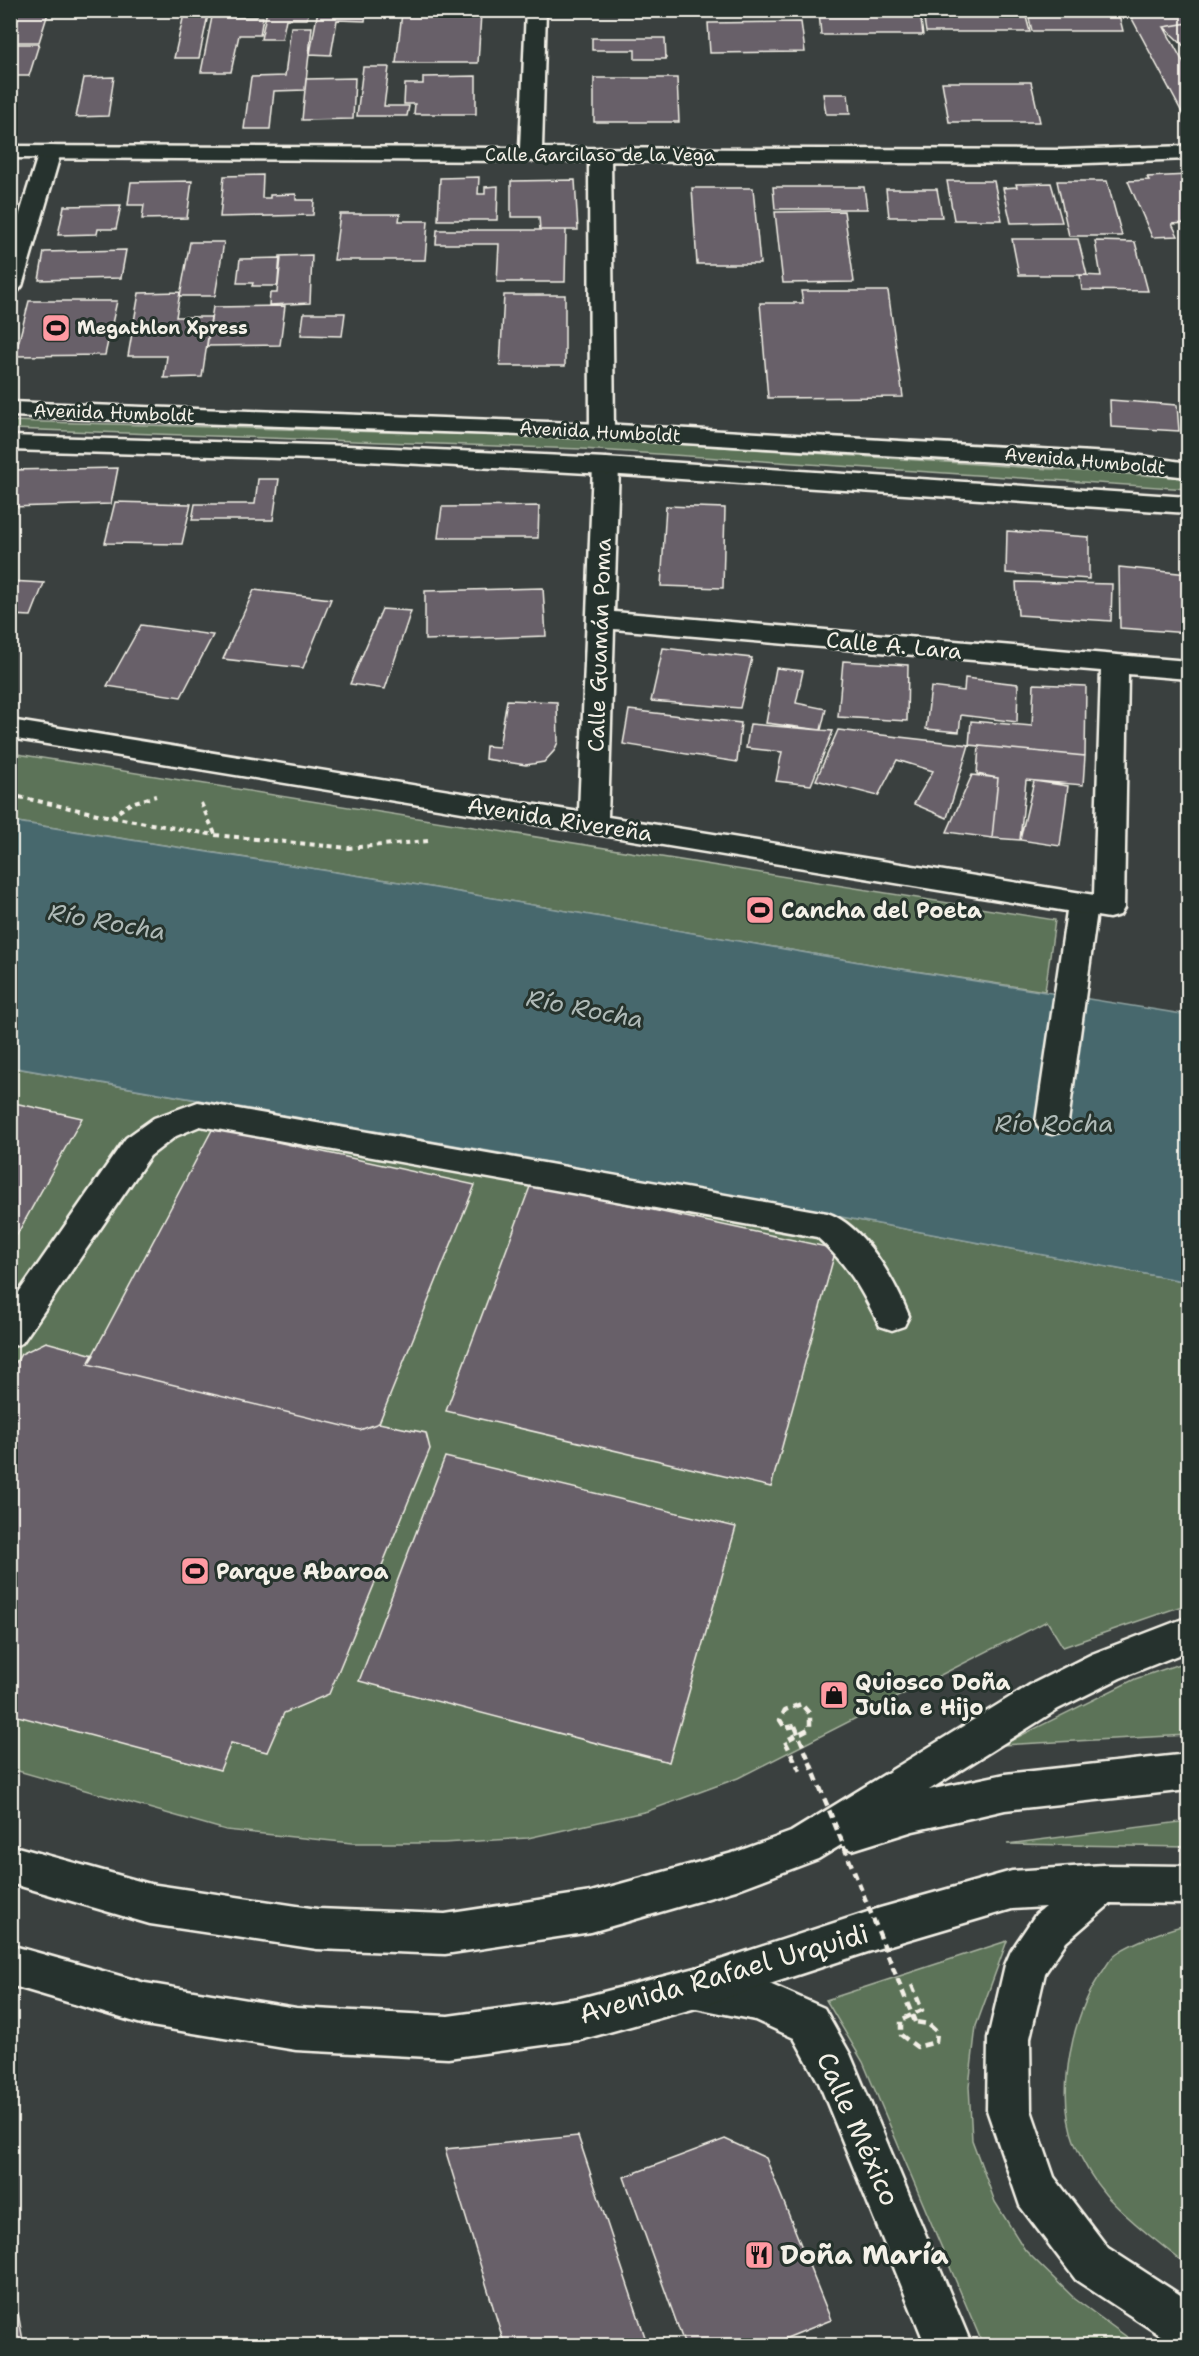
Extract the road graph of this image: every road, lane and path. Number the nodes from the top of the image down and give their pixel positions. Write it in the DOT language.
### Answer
graph roads {
  1 [pos="536,10"];
  2 [pos="10,152"];
  3 [pos="50,152"];
  4 [pos="1188,153"];
  5 [pos="531,154"];
  6 [pos="600,155"];
  7 [pos="10,286"];
  8 [pos="10,409"];
  9 [pos="602,431"];
  10 [pos="10,443"];
  11 [pos="1188,456"];
  12 [pos="1128,462"];
  13 [pos="606,466"];
  14 [pos="1188,470"];
  15 [pos="1127,502"];
  16 [pos="1188,505"];
  17 [pos="1188,521"];
  18 [pos="600,619"];
  19 [pos="1115,664"];
  20 [pos="1188,670"];
  21 [pos="10,729"];
  22 [pos="162,794"];
  23 [pos="10,795"];
  24 [pos="199,801"];
  25 [pos="111,818"];
  26 [pos="593,825"];
  27 [pos="215,835"];
  28 [pos="435,840"];
  29 [pos="1096,906"];
  30 [pos="1052,1122"];
  31 [pos="892,1316"];
  32 [pos="10,1333"];
  33 [pos="1188,1634"];
  34 [pos="800,1771"];
  35 [pos="1188,1773"];
  36 [pos="804,1846"];
  37 [pos="10,1864"];
  38 [pos="1103,1884"];
  39 [pos="1188,1885"];
  40 [pos="10,1965"];
  41 [pos="912,1985"];
  42 [pos="696,1988"];
  43 [pos="1188,2323"];
  44 [pos="950,2346"];
  1 -- 5 [label="main road"];
  2 -- 3 [label="main road, Calle Garcilaso de la Vega"];
  3 -- 5 [label="main road, Calle Garcilaso de la Vega"];
  3 -- 7 [label="main road"];
  4 -- 6 [label="main road, Calle Garcilaso de la Vega"];
  5 -- 6 [label="main road, Calle Garcilaso de la Vega"];
  6 -- 9 [label="main road"];
  8 -- 9 [label="main road, Avenida Humboldt"];
  9 -- 12 [label="main road, Avenida Humboldt"];
  10 -- 13 [label="main road, Avenida Humboldt"];
  11 -- 12 [label="main road"];
  12 -- 14 [label="main road, Avenida Humboldt"];
  13 -- 15 [label="main road, Avenida Humboldt"];
  13 -- 18 [label="main road, Calle Guamán Poma"];
  15 -- 16 [label="main road, Avenida Humboldt"];
  15 -- 17 [label="main road"];
  18 -- 19 [label="main road, Calle A. Lara"];
  18 -- 26 [label="main road, Calle Guamán Poma"];
  19 -- 20 [label="main road, Calle A. Lara"];
  19 -- 29 [label="main road"];
  21 -- 26 [label="main road, Avenida Rivereña"];
  22 -- 25 [label="path"];
  23 -- 25 [label="path"];
  24 -- 27 [label="path"];
  25 -- 27 [label="path"];
  26 -- 29 [label="main road, Avenida Rivereña"];
  27 -- 28 [label="path"];
  29 -- 30 [label="main road"];
  31 -- 32 [label="main road"];
  33 -- 36 [label="main road"];
  34 -- 41 [label="path, bridge"];
  35 -- 36 [label="main road"];
  36 -- 37 [label="main road"];
  38 -- 39 [label="main road, Avenida Rafael Urquidi"];
  38 -- 42 [label="main road, Avenida Rafael Urquidi"];
  38 -- 43 [label="main road"];
  40 -- 42 [label="main road, Avenida Rafael Urquidi"];
  42 -- 44 [label="main road, Calle México"];
}
